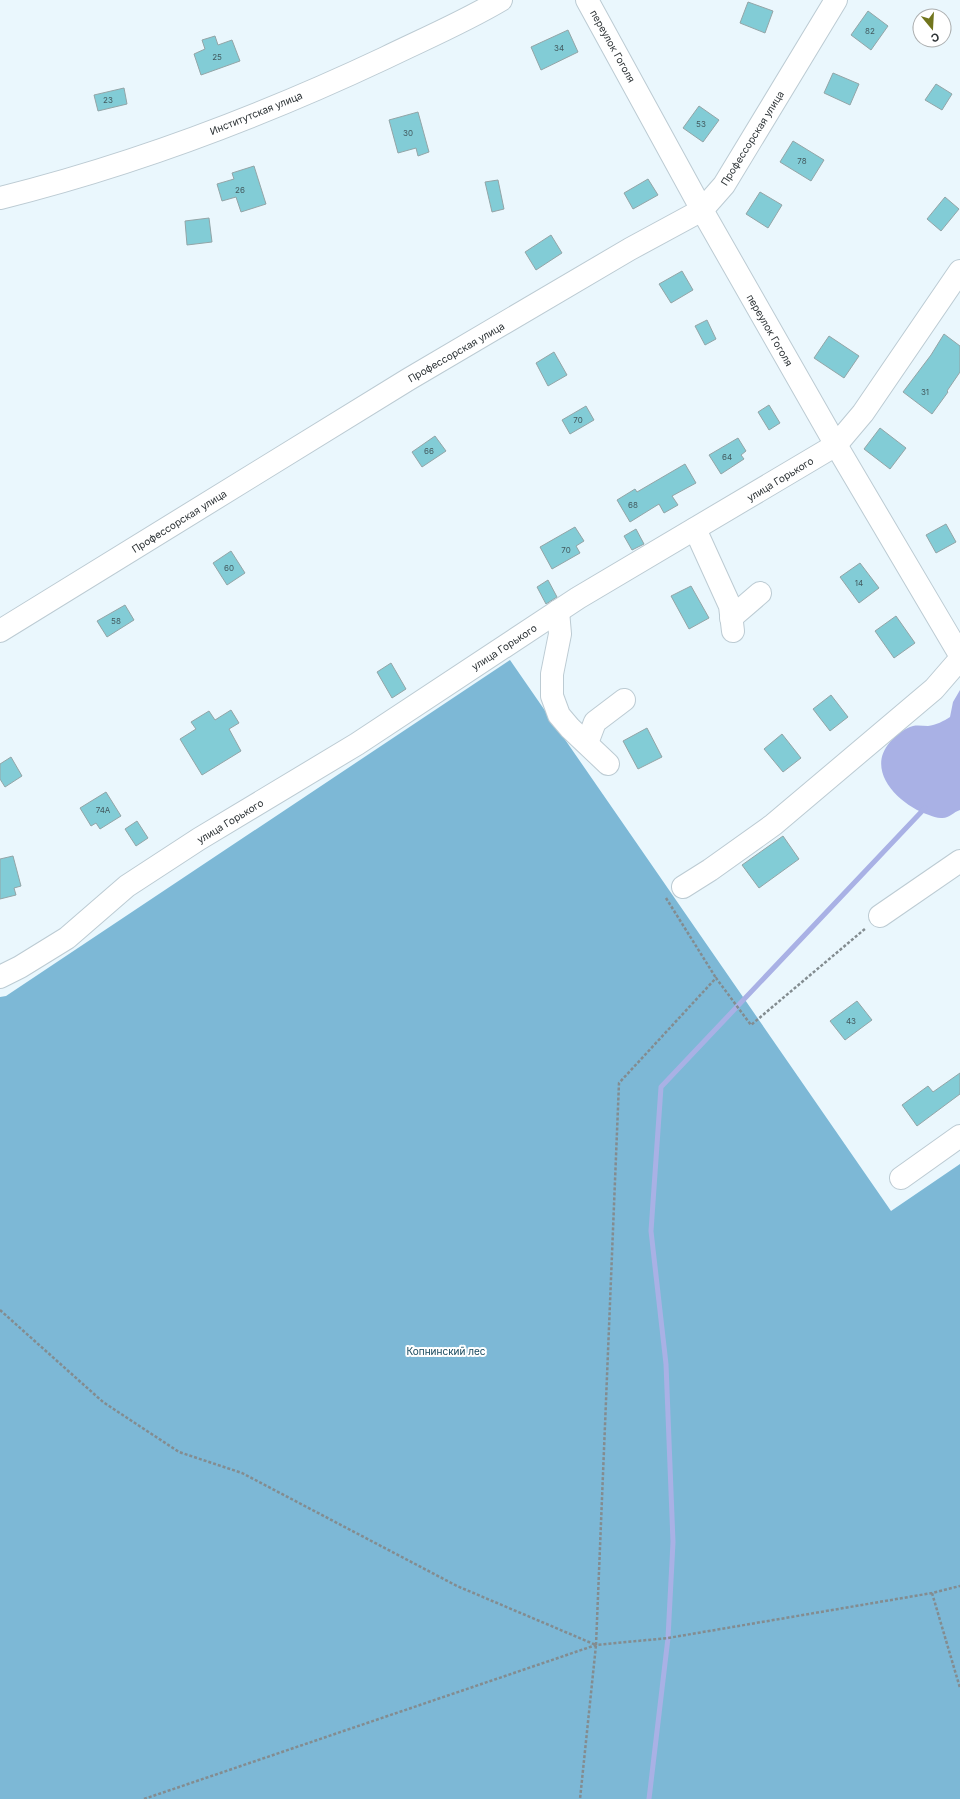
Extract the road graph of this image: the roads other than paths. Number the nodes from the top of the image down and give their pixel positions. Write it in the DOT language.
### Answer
graph roads {
  1 [pos="501,0"];
  2 [pos="587,0"];
  3 [pos="836,0"];
  4 [pos="0,198"];
  5 [pos="702,210"];
  6 [pos="960,271"];
  7 [pos="836,445"];
  8 [pos="695,529"];
  9 [pos="760,593"];
  10 [pos="558,611"];
  11 [pos="0,631"];
  12 [pos="960,655"];
  13 [pos="960,659"];
  14 [pos="624,700"];
  15 [pos="587,743"];
  16 [pos="608,764"];
  17 [pos="960,861"];
  18 [pos="683,887"];
  19 [pos="880,916"];
  20 [pos="0,977"];
  21 [pos="960,1136"];
  22 [pos="901,1178"];
  1 -- 4 [label="street, Институтская улица"];
  2 -- 5 [label="street, переулок Гоголя"];
  3 -- 5 [label="street, Профессорская улица"];
  5 -- 7 [label="street, переулок Гоголя"];
  5 -- 11 [label="street, Профессорская улица"];
  6 -- 7 [label="street, улица Горького"];
  7 -- 8 [label="street, улица Горького"];
  7 -- 12 [label="street, переулок Гоголя"];
  8 -- 9 [label="street"];
  8 -- 10 [label="street, улица Горького"];
  10 -- 15 [label="street"];
  10 -- 20 [label="street, улица Горького"];
  13 -- 18 [label="street"];
  14 -- 15 [label="street"];
  15 -- 16 [label="street"];
  17 -- 19 [label="street"];
  21 -- 22 [label="street"];
}
